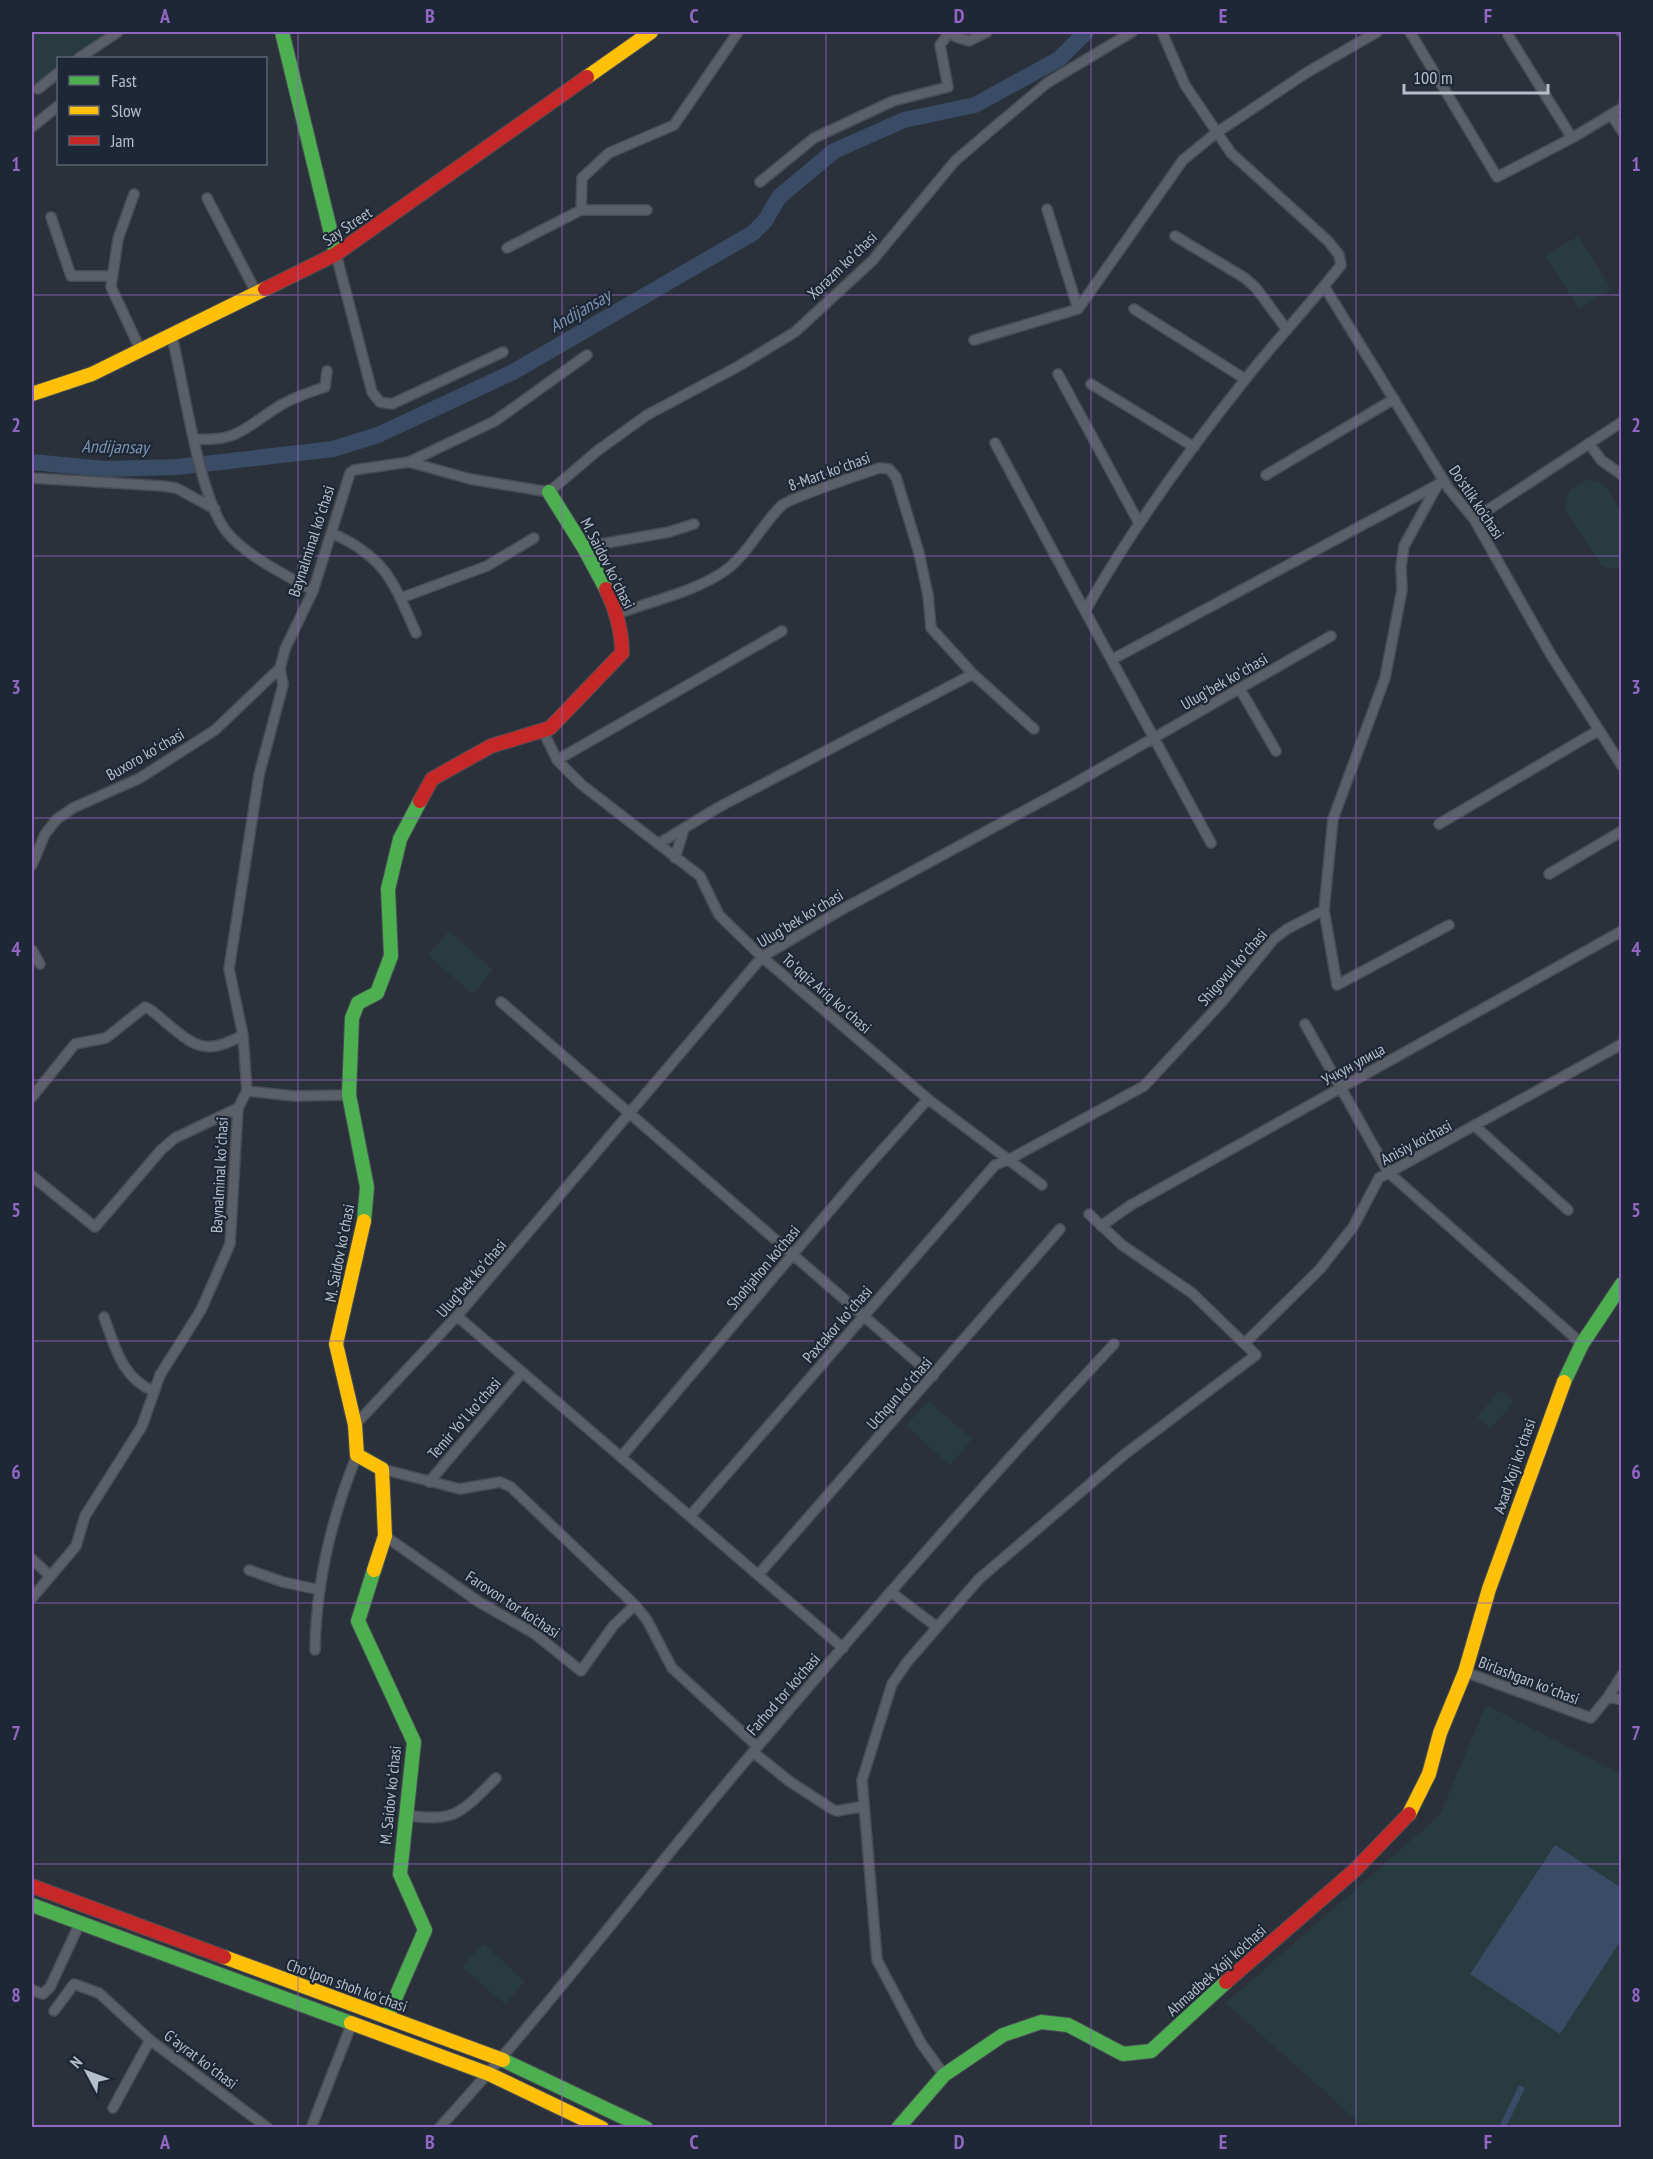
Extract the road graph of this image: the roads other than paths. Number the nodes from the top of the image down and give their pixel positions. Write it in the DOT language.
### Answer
graph roads {
  1 [pos="118,32"];
  2 [pos="282,32"];
  3 [pos="651,32"];
  4 [pos="738,32"];
  5 [pos="948,32"];
  6 [pos="987,32"];
  7 [pos="1132,32"];
  8 [pos="1162,32"];
  9 [pos="1377,32"];
  10 [pos="1410,32"];
  11 [pos="1508,35"];
  12 [pos="80,57"];
  13 [pos="57,75"];
  14 [pos="38,89"];
  15 [pos="57,107"];
  16 [pos="1622,108"];
  17 [pos="1611,114"];
  18 [pos="32,127"];
  19 [pos="1622,131"];
  20 [pos="1216,133"];
  21 [pos="1572,138"];
  22 [pos="760,182"];
  23 [pos="134,194"];
  24 [pos="207,198"];
  25 [pos="1047,209"];
  26 [pos="581,210"];
  27 [pos="647,210"];
  28 [pos="51,218"];
  29 [pos="1175,236"];
  30 [pos="507,248"];
  31 [pos="336,254"];
  32 [pos="112,276"];
  33 [pos="1324,286"];
  34 [pos="257,294"];
  35 [pos="1078,309"];
  36 [pos="1134,309"];
  37 [pos="1287,330"];
  38 [pos="172,337"];
  39 [pos="974,340"];
  40 [pos="141,351"];
  41 [pos="503,352"];
  42 [pos="587,355"];
  43 [pos="327,371"];
  44 [pos="1058,374"];
  45 [pos="1245,379"];
  46 [pos="1091,384"];
  47 [pos="32,394"];
  48 [pos="1394,399"];
  49 [pos="1622,422"];
  50 [pos="196,443"];
  51 [pos="995,443"];
  52 [pos="1589,443"];
  53 [pos="1194,447"];
  54 [pos="410,462"];
  55 [pos="1266,475"];
  56 [pos="1622,475"];
  57 [pos="32,478"];
  58 [pos="1441,483"];
  59 [pos="549,492"];
  60 [pos="215,509"];
  61 [pos="1474,519"];
  62 [pos="1139,523"];
  63 [pos="694,524"];
  64 [pos="332,533"];
  65 [pos="534,538"];
  66 [pos="584,547"];
  67 [pos="313,591"];
  68 [pos="400,598"];
  69 [pos="1085,611"];
  70 [pos="617,614"];
  71 [pos="782,631"];
  72 [pos="416,633"];
  73 [pos="1331,636"];
  74 [pos="1113,659"];
  75 [pos="280,668"];
  76 [pos="973,674"];
  77 [pos="1240,688"];
  78 [pos="542,729"];
  79 [pos="1034,729"];
  80 [pos="1599,730"];
  81 [pos="1154,738"];
  82 [pos="1276,751"];
  83 [pos="557,760"];
  84 [pos="1622,766"];
  85 [pos="1439,824"];
  86 [pos="684,828"];
  87 [pos="1622,831"];
  88 [pos="1211,843"];
  89 [pos="658,844"];
  90 [pos="675,858"];
  91 [pos="32,865"];
  92 [pos="1549,874"];
  93 [pos="1324,910"];
  94 [pos="1449,925"];
  95 [pos="1622,931"];
  96 [pos="32,950"];
  97 [pos="762,957"];
  98 [pos="40,964"];
  99 [pos="501,1002"];
  100 [pos="1305,1024"];
  101 [pos="243,1035"];
  102 [pos="1622,1044"];
  103 [pos="1342,1088"];
  104 [pos="247,1091"];
  105 [pos="349,1095"];
  106 [pos="32,1097"];
  107 [pos="928,1099"];
  108 [pos="238,1108"];
  109 [pos="630,1113"];
  110 [pos="1476,1127"];
  111 [pos="1010,1160"];
  112 [pos="1389,1172"];
  113 [pos="32,1176"];
  114 [pos="1042,1185"];
  115 [pos="1568,1210"];
  116 [pos="1089,1214"];
  117 [pos="1101,1226"];
  118 [pos="1060,1229"];
  119 [pos="793,1255"];
  120 [pos="1622,1284"];
  121 [pos="864,1316"];
  122 [pos="104,1317"];
  123 [pos="457,1317"];
  124 [pos="1245,1343"];
  125 [pos="1114,1344"];
  126 [pos="1582,1344"];
  127 [pos="522,1374"];
  128 [pos="933,1376"];
  129 [pos="153,1391"];
  130 [pos="355,1425"];
  131 [pos="357,1455"];
  132 [pos="622,1456"];
  133 [pos="382,1469"];
  134 [pos="429,1482"];
  135 [pos="691,1515"];
  136 [pos="385,1536"];
  137 [pos="32,1559"];
  138 [pos="249,1570"];
  139 [pos="758,1575"];
  140 [pos="50,1576"];
  141 [pos="320,1590"];
  142 [pos="892,1593"];
  143 [pos="32,1598"];
  144 [pos="635,1605"];
  145 [pos="938,1627"];
  146 [pos="843,1648"];
  147 [pos="315,1650"];
  148 [pos="1465,1672"];
  149 [pos="1622,1675"];
  150 [pos="1608,1697"];
  151 [pos="1622,1700"];
  152 [pos="755,1749"];
  153 [pos="496,1778"];
  154 [pos="864,1806"];
  155 [pos="405,1815"];
  156 [pos="32,1886"];
  157 [pos="32,1905"];
  158 [pos="80,1923"];
  159 [pos="32,1990"];
  160 [pos="54,2011"];
  161 [pos="387,2017"];
  162 [pos="352,2023"];
  163 [pos="150,2040"];
  164 [pos="501,2059"];
  165 [pos="489,2074"];
  166 [pos="944,2074"];
  167 [pos="113,2108"];
  168 [pos="267,2127"];
  169 [pos="311,2127"];
  170 [pos="439,2127"];
  171 [pos="602,2127"];
  172 [pos="646,2127"];
  173 [pos="898,2127"];
  1 -- 12 [label="street"];
  2 -- 31 [label="street"];
  3 -- 31 [label="street, Say Street"];
  4 -- 26 [label="street"];
  5 -- 6 [label="street"];
  5 -- 22 [label="street"];
  7 -- 59 [label="street, Xorazm koʻchasi"];
  8 -- 20 [label="street"];
  9 -- 20 [label="street"];
  10 -- 21 [label="street"];
  11 -- 21 [label="street"];
  13 -- 14 [label="street"];
  15 -- 18 [label="street"];
  16 -- 17 [label="street"];
  17 -- 19 [label="street"];
  17 -- 21 [label="street"];
  20 -- 33 [label="street"];
  20 -- 35 [label="street"];
  23 -- 32 [label="street"];
  24 -- 34 [label="street"];
  25 -- 35 [label="street"];
  26 -- 27 [label="street"];
  26 -- 30 [label="street"];
  28 -- 32 [label="street"];
  29 -- 37 [label="street"];
  31 -- 34 [label="street, Say Street"];
  31 -- 41 [label="street"];
  32 -- 40 [label="street"];
  33 -- 37 [label="street"];
  33 -- 48 [label="street, Do'stlik ko'chasi"];
  34 -- 38 [label="street, Say Street"];
  35 -- 39 [label="street"];
  36 -- 45 [label="street"];
  37 -- 45 [label="street"];
  38 -- 40 [label="street, Say Street"];
  38 -- 50 [label="street"];
  40 -- 47 [label="street, Say Street"];
  42 -- 54 [label="street"];
  43 -- 50 [label="street"];
  44 -- 62 [label="street"];
  45 -- 53 [label="street"];
  46 -- 53 [label="street"];
  48 -- 55 [label="street"];
  48 -- 58 [label="street, Do'stlik ko'chasi"];
  49 -- 52 [label="street"];
  50 -- 60 [label="street"];
  51 -- 69 [label="street"];
  52 -- 56 [label="street"];
  52 -- 61 [label="street"];
  53 -- 62 [label="street"];
  54 -- 59 [label="street"];
  54 -- 64 [label="street, Baynalminal koʻchasi"];
  57 -- 60 [label="street"];
  58 -- 61 [label="street, Do'stlik ko'chasi"];
  58 -- 74 [label="street"];
  58 -- 93 [label="street"];
  59 -- 66 [label="street, M. Saidov koʻchasi"];
  60 -- 67 [label="street"];
  61 -- 80 [label="street, Do'stlik ko'chasi"];
  62 -- 69 [label="street"];
  63 -- 66 [label="street"];
  64 -- 67 [label="street, Baynalminal koʻchasi"];
  64 -- 68 [label="street"];
  65 -- 68 [label="street"];
  66 -- 70 [label="street, M. Saidov koʻchasi"];
  67 -- 75 [label="street, Baynalminal koʻchasi"];
  68 -- 72 [label="street"];
  69 -- 74 [label="street"];
  70 -- 76 [label="street, 8-Mart koʻchasi"];
  70 -- 78 [label="street, M. Saidov koʻchasi"];
  71 -- 83 [label="street"];
  73 -- 77 [label="street, Ulugʻbek koʻchasi"];
  74 -- 81 [label="street"];
  75 -- 91 [label="street, Buxoro koʻchasi"];
  75 -- 101 [label="street, Baynalminal koʻchasi"];
  76 -- 79 [label="street, 8-Mart koʻchasi"];
  76 -- 86 [label="street"];
  77 -- 81 [label="street, Ulugʻbek koʻchasi"];
  77 -- 82 [label="street"];
  78 -- 83 [label="street, Toʻqqiz Ariq koʻchasi"];
  78 -- 105 [label="street, M. Saidov koʻchasi"];
  80 -- 84 [label="street, Do'stlik ko'chasi"];
  80 -- 85 [label="street"];
  81 -- 88 [label="street"];
  81 -- 97 [label="street, Ulugʻbek koʻchasi"];
  83 -- 89 [label="street, Toʻqqiz Ariq koʻchasi"];
  86 -- 89 [label="street"];
  86 -- 90 [label="street"];
  87 -- 92 [label="street"];
  89 -- 90 [label="street, Toʻqqiz Ariq koʻchasi"];
  90 -- 97 [label="street, Toʻqqiz Ariq koʻchasi"];
  93 -- 94 [label="street"];
  93 -- 111 [label="street, Shigovul koʻchasi"];
  95 -- 103 [label="street, Учкун улица"];
  96 -- 98 [label="street"];
  97 -- 107 [label="street, Toʻqqiz Ariq koʻchasi"];
  97 -- 109 [label="street, Ulugʻbek koʻchasi"];
  99 -- 109 [label="street"];
  100 -- 103 [label="street"];
  101 -- 104 [label="street, Baynalminal koʻchasi"];
  101 -- 106 [label="street"];
  102 -- 110 [label="street, Anisiy ko'chasi"];
  103 -- 112 [label="street"];
  103 -- 117 [label="street, Учкун улица"];
  104 -- 105 [label="street"];
  104 -- 108 [label="street, Baynalminal koʻchasi"];
  105 -- 130 [label="street, M. Saidov koʻchasi"];
  107 -- 111 [label="street, Toʻqqiz Ariq koʻchasi"];
  107 -- 119 [label="street, Shohjahon ko'chasi"];
  108 -- 113 [label="street"];
  108 -- 129 [label="street, Baynalminal koʻchasi"];
  109 -- 119 [label="street"];
  109 -- 123 [label="street, Ulugʻbek koʻchasi"];
  110 -- 112 [label="street, Anisiy ko'chasi"];
  110 -- 115 [label="street"];
  111 -- 114 [label="street, Toʻqqiz Ariq koʻchasi"];
  111 -- 121 [label="street, Paxtakor koʻchasi"];
  112 -- 124 [label="street, Anisiy ko'chasi"];
  112 -- 126 [label="street"];
  116 -- 117 [label="street"];
  117 -- 124 [label="street"];
  118 -- 128 [label="street, Uchqun koʻchasi"];
  119 -- 121 [label="street"];
  119 -- 132 [label="street, Shohjahon ko'chasi"];
  120 -- 126 [label="street, Axad Xoji koʻchasi"];
  121 -- 128 [label="street"];
  121 -- 135 [label="street, Paxtakor koʻchasi"];
  122 -- 129 [label="street"];
  123 -- 127 [label="street"];
  123 -- 130 [label="street, Ulugʻbek koʻchasi"];
  124 -- 145 [label="street"];
  125 -- 142 [label="street, Farhod tor ko'chasi"];
  126 -- 148 [label="street, Axad Xoji koʻchasi"];
  127 -- 132 [label="street"];
  127 -- 134 [label="street, Temir Yoʻl koʻchasi"];
  128 -- 139 [label="street, Uchqun koʻchasi"];
  129 -- 140 [label="street, Baynalminal koʻchasi"];
  130 -- 131 [label="street, M. Saidov koʻchasi"];
  131 -- 133 [label="street"];
  131 -- 141 [label="street"];
  132 -- 135 [label="street"];
  133 -- 134 [label="street"];
  133 -- 136 [label="street, M. Saidov koʻchasi"];
  134 -- 144 [label="street"];
  135 -- 139 [label="street"];
  136 -- 144 [label="street, Farovon tor ko'chasi"];
  136 -- 155 [label="street, M. Saidov koʻchasi"];
  137 -- 140 [label="street"];
  138 -- 141 [label="street"];
  139 -- 146 [label="street"];
  140 -- 143 [label="street, Baynalminal koʻchasi"];
  141 -- 147 [label="street"];
  142 -- 145 [label="street"];
  142 -- 146 [label="street, Farhod tor ko'chasi"];
  144 -- 152 [label="street"];
  145 -- 154 [label="street"];
  146 -- 152 [label="street, Farhod tor ko'chasi"];
  148 -- 150 [label="street, Birlashgan koʻchasi"];
  148 -- 166 [label="street, Ahmadbek Xoji ko'chasi"];
  149 -- 150 [label="street, Birlashgan koʻchasi"];
  150 -- 151 [label="street"];
  152 -- 154 [label="street"];
  152 -- 164 [label="street, Farhod tor ko'chasi"];
  153 -- 155 [label="street"];
  154 -- 166 [label="street"];
  155 -- 161 [label="street, M. Saidov koʻchasi"];
  156 -- 161 [label="street, Choʻlpon shoh koʻchasi"];
  157 -- 158 [label="street, Choʻlpon shoh koʻchasi"];
  158 -- 159 [label="street"];
  158 -- 162 [label="street, Choʻlpon shoh koʻchasi"];
  160 -- 163 [label="street"];
  161 -- 164 [label="street, Choʻlpon shoh koʻchasi"];
  162 -- 165 [label="street, Choʻlpon shoh koʻchasi"];
  162 -- 169 [label="street"];
  163 -- 167 [label="street, Gʻayrat koʻchasi"];
  163 -- 168 [label="street, Gʻayrat koʻchasi"];
  164 -- 165 [label="street, Farhod tor ko'chasi"];
  164 -- 172 [label="street, Choʻlpon shoh koʻchasi"];
  165 -- 170 [label="street"];
  165 -- 171 [label="street, Choʻlpon shoh koʻchasi"];
  166 -- 173 [label="street, Ahmadbek Xoji ko'chasi"];
}
